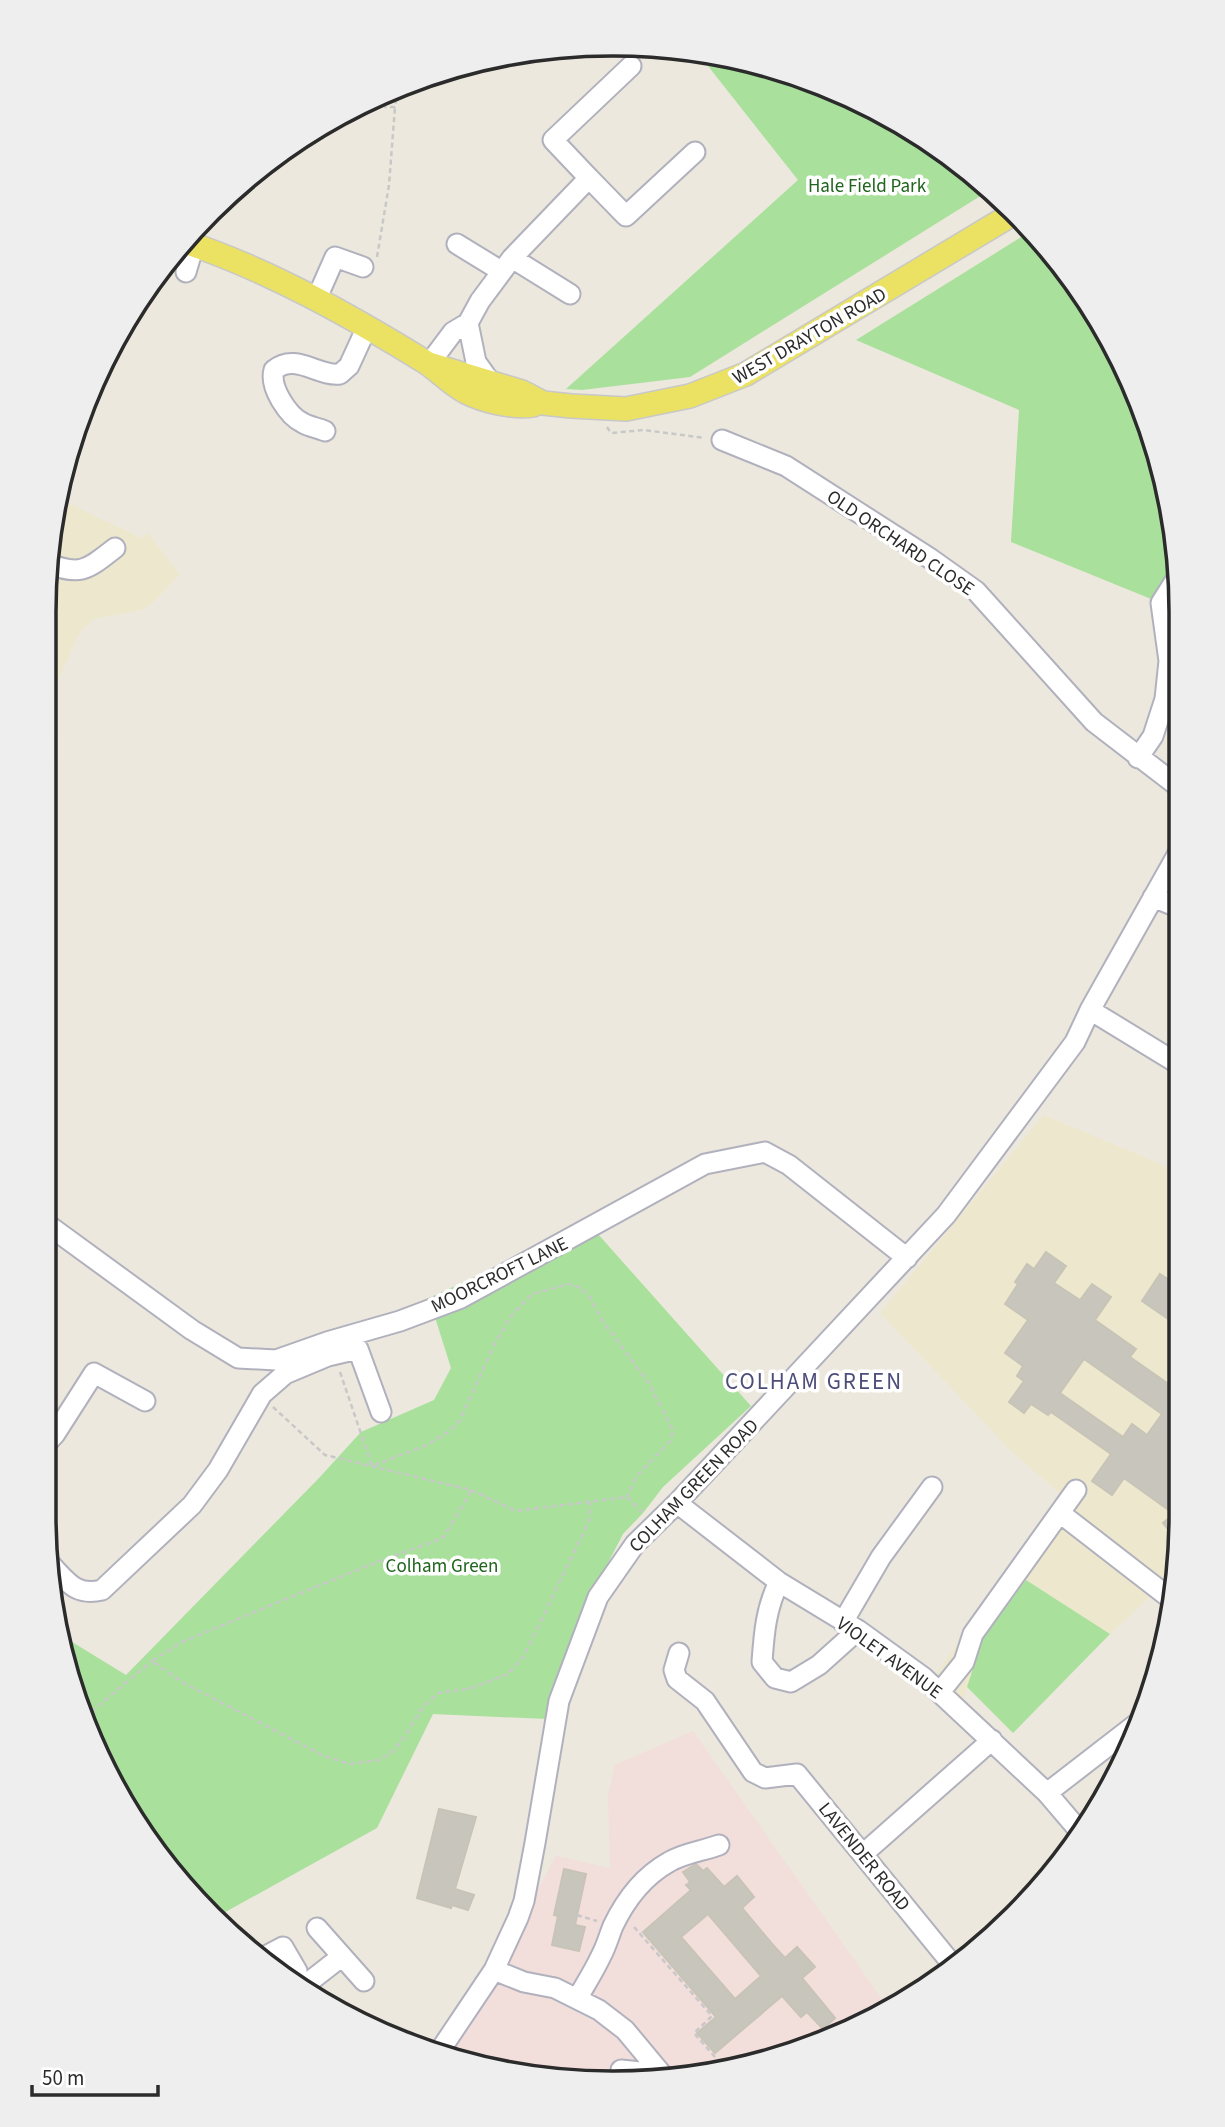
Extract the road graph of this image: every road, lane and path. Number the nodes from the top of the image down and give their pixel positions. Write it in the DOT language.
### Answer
graph roads {
  1 [pos="631,66"];
  2 [pos="396,100"];
  3 [pos="382,106"];
  4 [pos="395,107"];
  5 [pos="695,152"];
  6 [pos="589,178"];
  7 [pos="1005,218"];
  8 [pos="457,244"];
  9 [pos="195,245"];
  10 [pos="188,253"];
  11 [pos="507,265"];
  12 [pos="363,267"];
  13 [pos="186,272"];
  14 [pos="570,294"];
  15 [pos="316,300"];
  16 [pos="467,323"];
  17 [pos="366,329"];
  18 [pos="429,365"];
  19 [pos="491,383"];
  20 [pos="543,402"];
  21 [pos="592,407"];
  22 [pos="325,431"];
  23 [pos="722,440"];
  24 [pos="115,548"];
  25 [pos="58,566"];
  26 [pos="1168,591"];
  27 [pos="1169,612"];
  28 [pos="1169,645"];
  29 [pos="1138,758"];
  30 [pos="1169,780"];
  31 [pos="1169,869"];
  32 [pos="1153,897"];
  33 [pos="1169,904"];
  34 [pos="1090,1010"];
  35 [pos="1169,1058"];
  36 [pos="56,1231"];
  37 [pos="907,1258"];
  38 [pos="337,1363"];
  39 [pos="145,1401"];
  40 [pos="268,1402"];
  41 [pos="381,1412"];
  42 [pos="56,1432"];
  43 [pos="372,1466"];
  44 [pos="932,1486"];
  45 [pos="471,1490"];
  46 [pos="1076,1490"];
  47 [pos="627,1497"];
  48 [pos="590,1502"];
  49 [pos="677,1503"];
  50 [pos="643,1513"];
  51 [pos="1060,1513"];
  52 [pos="60,1574"];
  53 [pos="779,1582"];
  54 [pos="1163,1593"];
  55 [pos="850,1626"];
  56 [pos="679,1653"];
  57 [pos="152,1661"];
  58 [pos="940,1692"];
  59 [pos="92,1711"];
  60 [pos="1124,1733"];
  61 [pos="992,1740"];
  62 [pos="1048,1793"];
  63 [pos="1074,1825"];
  64 [pos="719,1845"];
  65 [pos="863,1854"];
  66 [pos="633,1925"];
  67 [pos="317,1928"];
  68 [pos="271,1953"];
  69 [pos="341,1957"];
  70 [pos="948,1958"];
  71 [pos="294,1970"];
  72 [pos="494,1970"];
  73 [pos="303,1977"];
  74 [pos="364,1981"];
  75 [pos="577,1999"];
  76 [pos="444,2044"];
  77 [pos="718,2060"];
  78 [pos="621,2070"];
  79 [pos="651,2070"];
  80 [pos="627,2071"];
  1 -- 6 [label="street"];
  2 -- 4 [label="path"];
  3 -- 4 [label="path"];
  4 -- 12 [label="path"];
  5 -- 6 [label="street"];
  6 -- 11 [label="street"];
  7 -- 21 [label="main road, WEST DRAYTON ROAD"];
  8 -- 11 [label="street"];
  9 -- 15 [label="main road, WEST DRAYTON ROAD"];
  10 -- 13 [label="street"];
  11 -- 14 [label="street"];
  11 -- 16 [label="street"];
  12 -- 15 [label="street"];
  15 -- 17 [label="main road, WEST DRAYTON ROAD"];
  16 -- 18 [label="street"];
  16 -- 19 [label="street"];
  17 -- 18 [label="main road, WEST DRAYTON ROAD"];
  17 -- 22 [label="street"];
  18 -- 19 [label="main road, WEST DRAYTON ROAD"];
  18 -- 20 [label="main road, WEST DRAYTON ROAD"];
  19 -- 20 [label="main road, WEST DRAYTON ROAD"];
  20 -- 21 [label="main road, WEST DRAYTON ROAD"];
  21 -- 23 [label="path"];
  23 -- 29 [label="street, OLD ORCHARD CLOSE"];
  24 -- 25 [label="street"];
  26 -- 27 [label="street"];
  28 -- 29 [label="street"];
  29 -- 30 [label="street, OLD ORCHARD CLOSE"];
  31 -- 32 [label="street, COLHAM GREEN ROAD"];
  32 -- 33 [label="street"];
  32 -- 34 [label="street, COLHAM GREEN ROAD"];
  34 -- 35 [label="street"];
  34 -- 37 [label="street, COLHAM GREEN ROAD"];
  36 -- 37 [label="street, MOORCROFT LANE"];
  37 -- 49 [label="street, COLHAM GREEN ROAD"];
  38 -- 43 [label="path"];
  39 -- 42 [label="street"];
  40 -- 43 [label="path"];
  41 -- 52 [label="street"];
  43 -- 45 [label="path"];
  43 -- 47 [label="path"];
  44 -- 55 [label="street"];
  45 -- 48 [label="path"];
  45 -- 57 [label="path"];
  46 -- 51 [label="street"];
  47 -- 48 [label="path"];
  47 -- 50 [label="path"];
  48 -- 57 [label="path"];
  49 -- 53 [label="street, VIOLET AVENUE"];
  49 -- 72 [label="street, COLHAM GREEN ROAD"];
  51 -- 54 [label="street"];
  51 -- 58 [label="street"];
  53 -- 55 [label="street, VIOLET AVENUE"];
  53 -- 55 [label="street"];
  55 -- 58 [label="street, VIOLET AVENUE"];
  56 -- 65 [label="street, LAVENDER ROAD"];
  57 -- 59 [label="path"];
  58 -- 61 [label="street, VIOLET AVENUE"];
  60 -- 62 [label="street"];
  61 -- 62 [label="street, VIOLET AVENUE"];
  61 -- 65 [label="street"];
  62 -- 63 [label="street, VIOLET AVENUE"];
  64 -- 75 [label="street"];
  65 -- 70 [label="street, LAVENDER ROAD"];
  66 -- 77 [label="path"];
  67 -- 69 [label="street"];
  68 -- 71 [label="street"];
  69 -- 73 [label="street"];
  69 -- 74 [label="street"];
  72 -- 75 [label="street"];
  72 -- 76 [label="street, COLHAM GREEN ROAD"];
  75 -- 79 [label="street"];
  78 -- 80 [label="street"];
}
